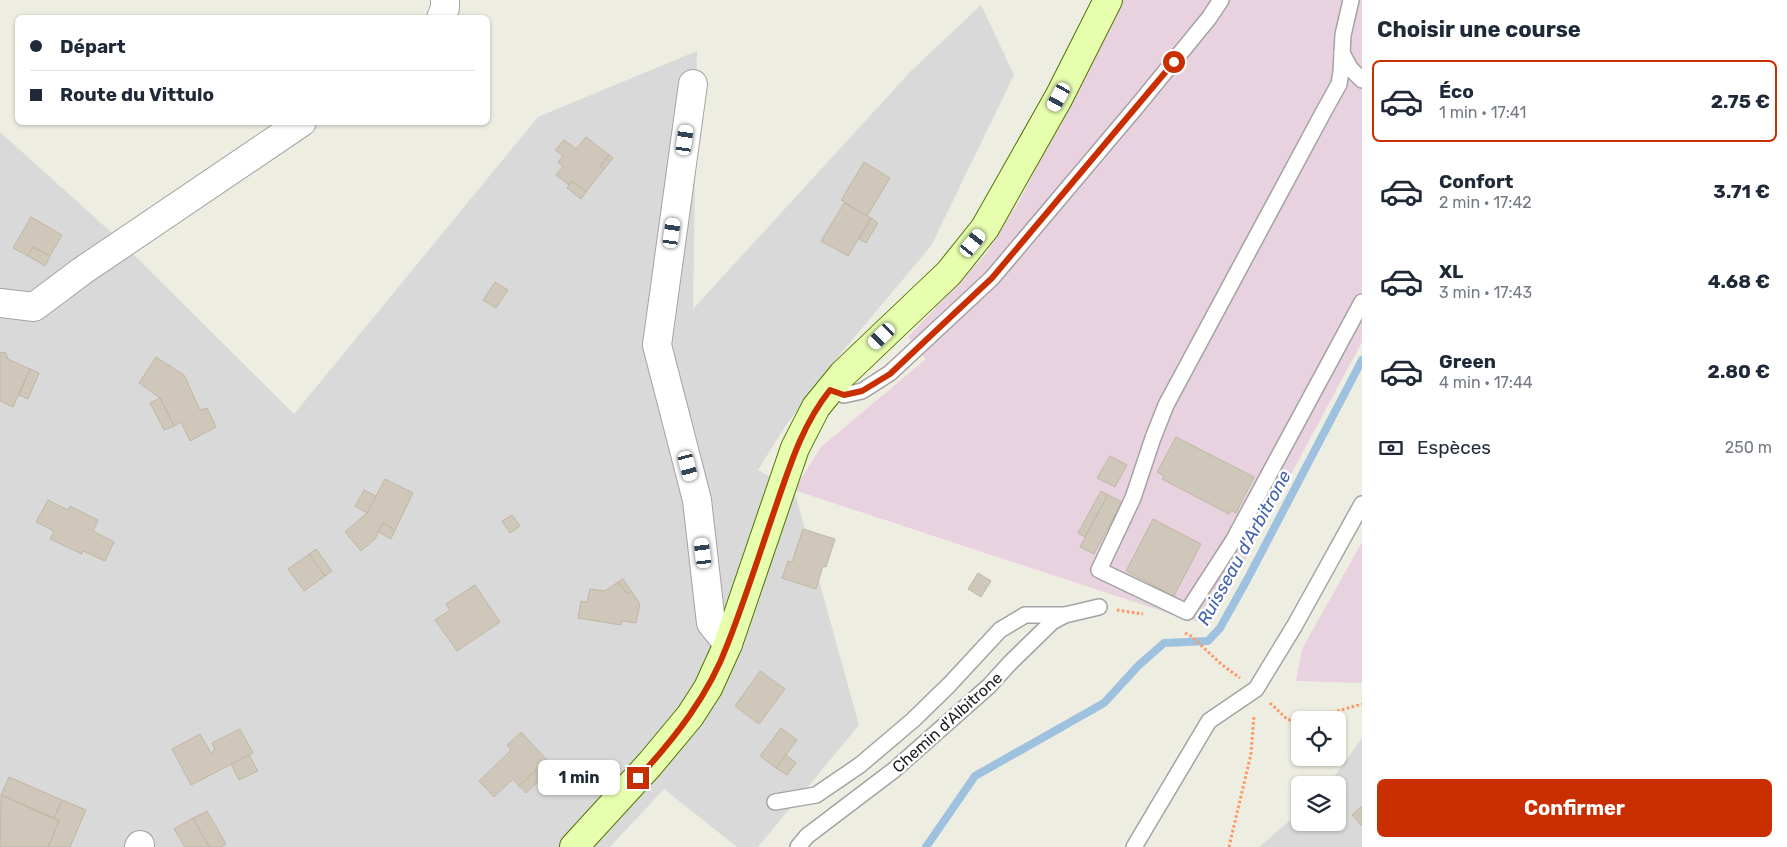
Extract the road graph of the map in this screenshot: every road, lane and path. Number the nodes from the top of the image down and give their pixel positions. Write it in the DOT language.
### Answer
graph roads {
  1 [pos="446,0"];
  2 [pos="1108,0"];
  3 [pos="1221,0"];
  4 [pos="1352,0"];
  5 [pos="442,15"];
  6 [pos="1341,52"];
  7 [pos="1362,81"];
  8 [pos="693,84"];
  9 [pos="1334,95"];
  10 [pos="298,125"];
  11 [pos="1362,302"];
  12 [pos="0,303"];
  13 [pos="830,390"];
  14 [pos="1362,504"];
  15 [pos="1099,607"];
  16 [pos="1065,615"];
  17 [pos="1151,618"];
  18 [pos="1183,632"];
  19 [pos="728,644"];
  20 [pos="1256,690"];
  21 [pos="1362,704"];
  22 [pos="775,802"];
  23 [pos="574,847"];
  24 [pos="798,847"];
  25 [pos="1134,847"];
  26 [pos="1229,847"];
  1 -- 5 [label="street"];
  2 -- 13 [label="street"];
  3 -- 13 [label="lane"];
  4 -- 6 [label="lane"];
  6 -- 7 [label="lane"];
  6 -- 9 [label="lane"];
  7 -- 9 [label="lane"];
  8 -- 19 [label="street"];
  9 -- 11 [label="lane"];
  10 -- 12 [label="street"];
  13 -- 19 [label="street"];
  14 -- 20 [label="lane"];
  15 -- 16 [label="lane, Chemin d'Albitrone"];
  15 -- 17 [label="path"];
  16 -- 22 [label="lane"];
  16 -- 24 [label="lane, Chemin d'Albitrone"];
  18 -- 20 [label="path"];
  19 -- 23 [label="street"];
  20 -- 21 [label="path"];
  20 -- 25 [label="lane"];
  20 -- 26 [label="path"];
}
